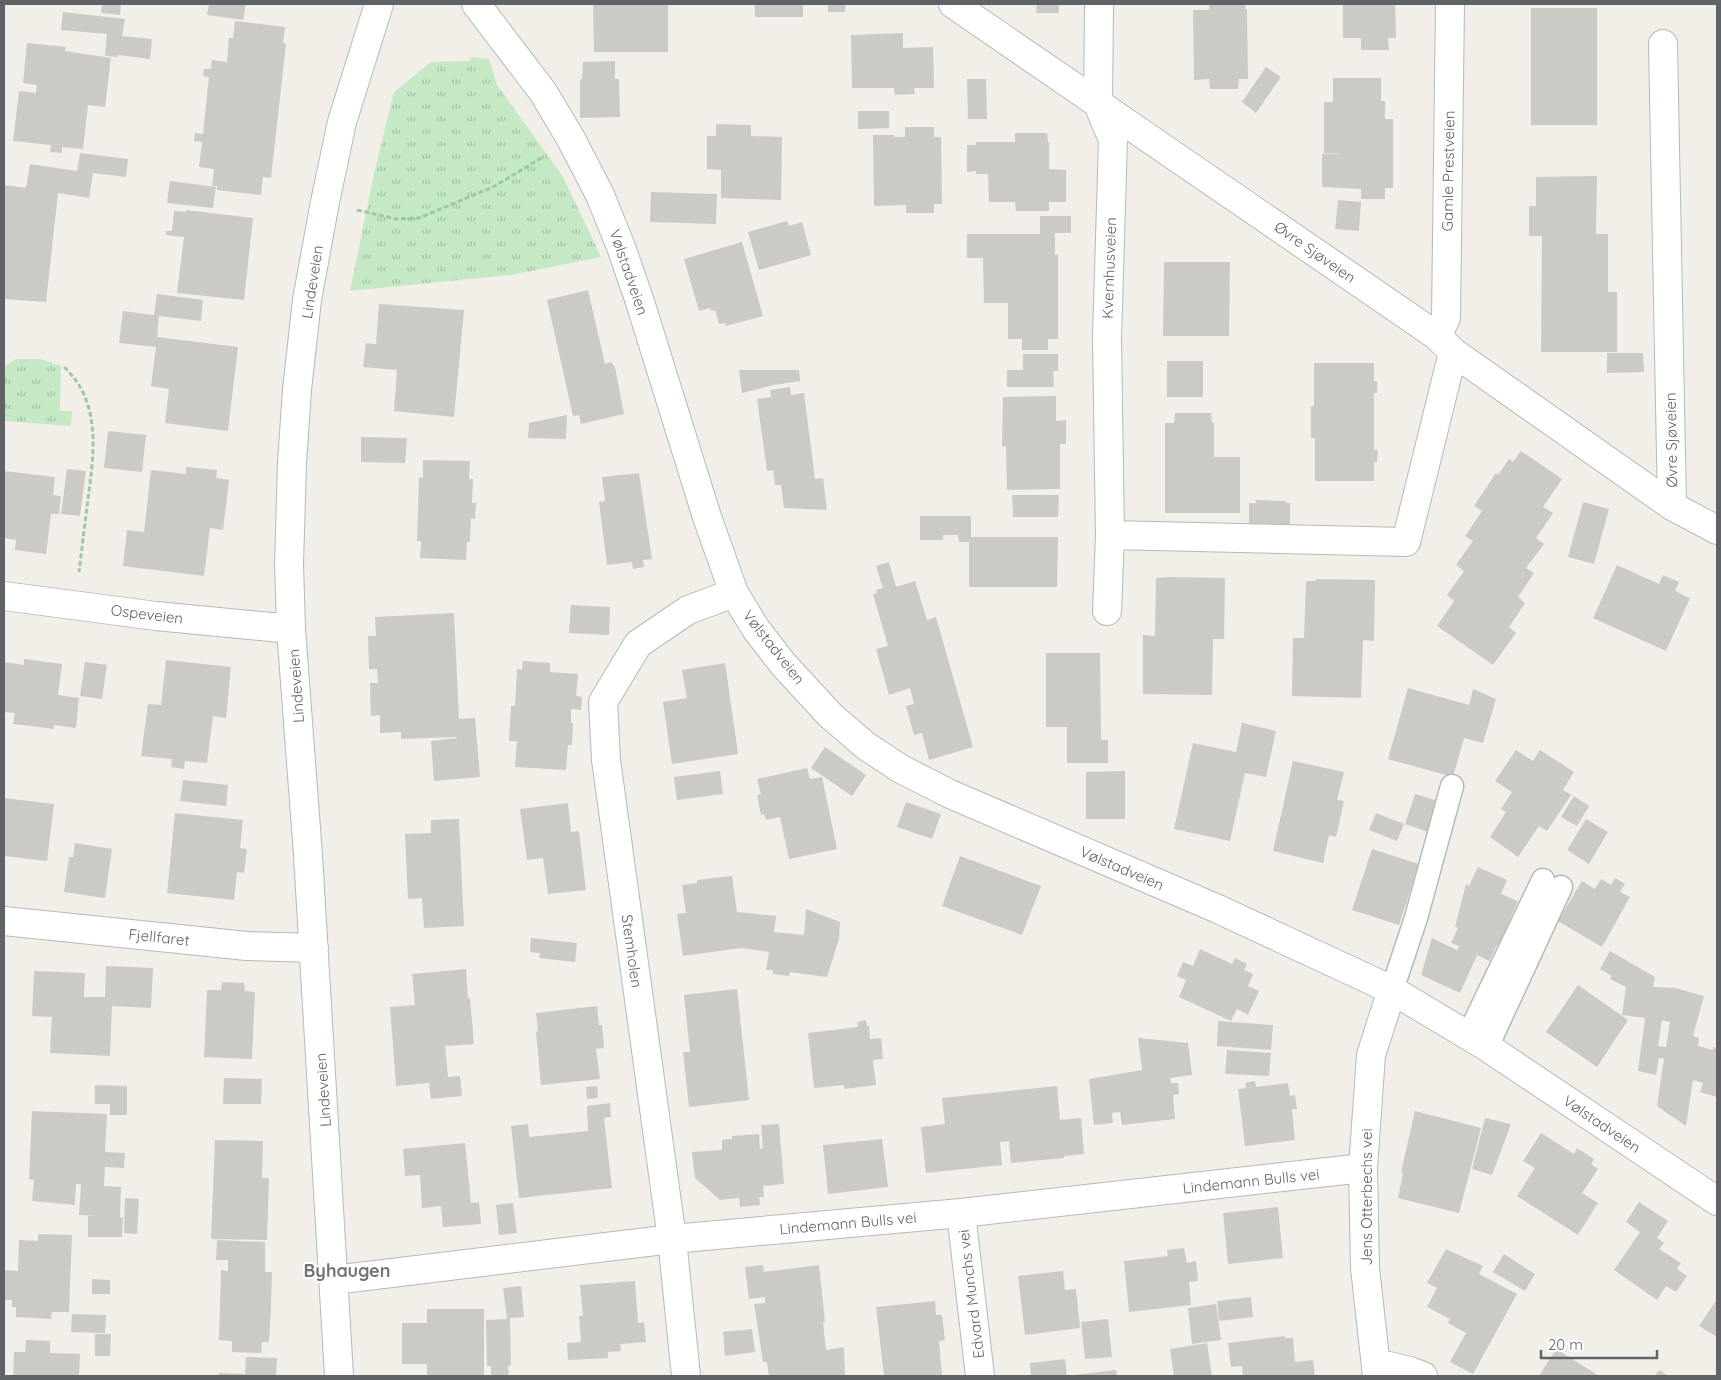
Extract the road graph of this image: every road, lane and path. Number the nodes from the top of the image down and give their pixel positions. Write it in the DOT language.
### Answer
graph roads {
  1 [pos="379,4"];
  2 [pos="476,4"];
  3 [pos="953,4"];
  4 [pos="1099,4"];
  5 [pos="1450,4"];
  6 [pos="1663,44"];
  7 [pos="1098,104"];
  8 [pos="571,140"];
  9 [pos="325,202"];
  10 [pos="1445,344"];
  11 [pos="64,367"];
  12 [pos="1672,506"];
  13 [pos="1717,530"];
  14 [pos="1110,535"];
  15 [pos="734,593"];
  16 [pos="4,596"];
  17 [pos="76,605"];
  18 [pos="1107,611"];
  19 [pos="291,629"];
  20 [pos="1452,786"];
  21 [pos="1552,883"];
  22 [pos="4,921"];
  23 [pos="314,948"];
  24 [pos="1392,990"];
  25 [pos="1478,1042"];
  26 [pos="1363,1168"];
  27 [pos="1717,1202"];
  28 [pos="961,1213"];
  29 [pos="672,1239"];
  30 [pos="334,1280"];
  31 [pos="1376,1370"];
  32 [pos="339,1376"];
  33 [pos="686,1376"];
  34 [pos="980,1376"];
  35 [pos="1422,1376"];
  1 -- 9 [label="street, Lindeveien"];
  2 -- 8 [label="street, Vølstadveien"];
  3 -- 7 [label="street, Øvre Sjøveien"];
  4 -- 7 [label="street, Kvernhusveien"];
  5 -- 10 [label="street, Gamle Prestveien"];
  6 -- 12 [label="street, Øvre Sjøveien"];
  7 -- 10 [label="street, Øvre Sjøveien"];
  7 -- 14 [label="street, Kvernhusveien"];
  8 -- 9 [label="path"];
  8 -- 15 [label="street, Vølstadveien"];
  9 -- 19 [label="street, Lindeveien"];
  10 -- 12 [label="street, Øvre Sjøveien"];
  10 -- 14 [label="street, Gamle Prestveien"];
  11 -- 17 [label="path"];
  12 -- 13 [label="street, Øvre Sjøveien"];
  14 -- 18 [label="street, Kvernhusveien"];
  15 -- 24 [label="street, Vølstadveien"];
  15 -- 29 [label="street, Stemholen"];
  16 -- 17 [label="street, Ospeveien"];
  17 -- 19 [label="street, Ospeveien"];
  19 -- 23 [label="street, Lindeveien"];
  20 -- 24 [label="lane"];
  21 -- 25 [label="lane"];
  22 -- 23 [label="street, Fjellfaret"];
  23 -- 30 [label="street, Lindeveien"];
  24 -- 25 [label="street, Vølstadveien"];
  24 -- 26 [label="street, Jens Otterbechs vei"];
  25 -- 27 [label="street, Vølstadveien"];
  26 -- 28 [label="street, Lindemann Bulls vei"];
  26 -- 31 [label="street, Jens Otterbechs vei"];
  28 -- 29 [label="street, Lindemann Bulls vei"];
  28 -- 34 [label="street, Edvard Munchs vei"];
  29 -- 30 [label="street, Lindemann Bulls vei"];
  29 -- 33 [label="street, Stemholen"];
  30 -- 32 [label="street, Lindeveien"];
  31 -- 35 [label="street"];
}
